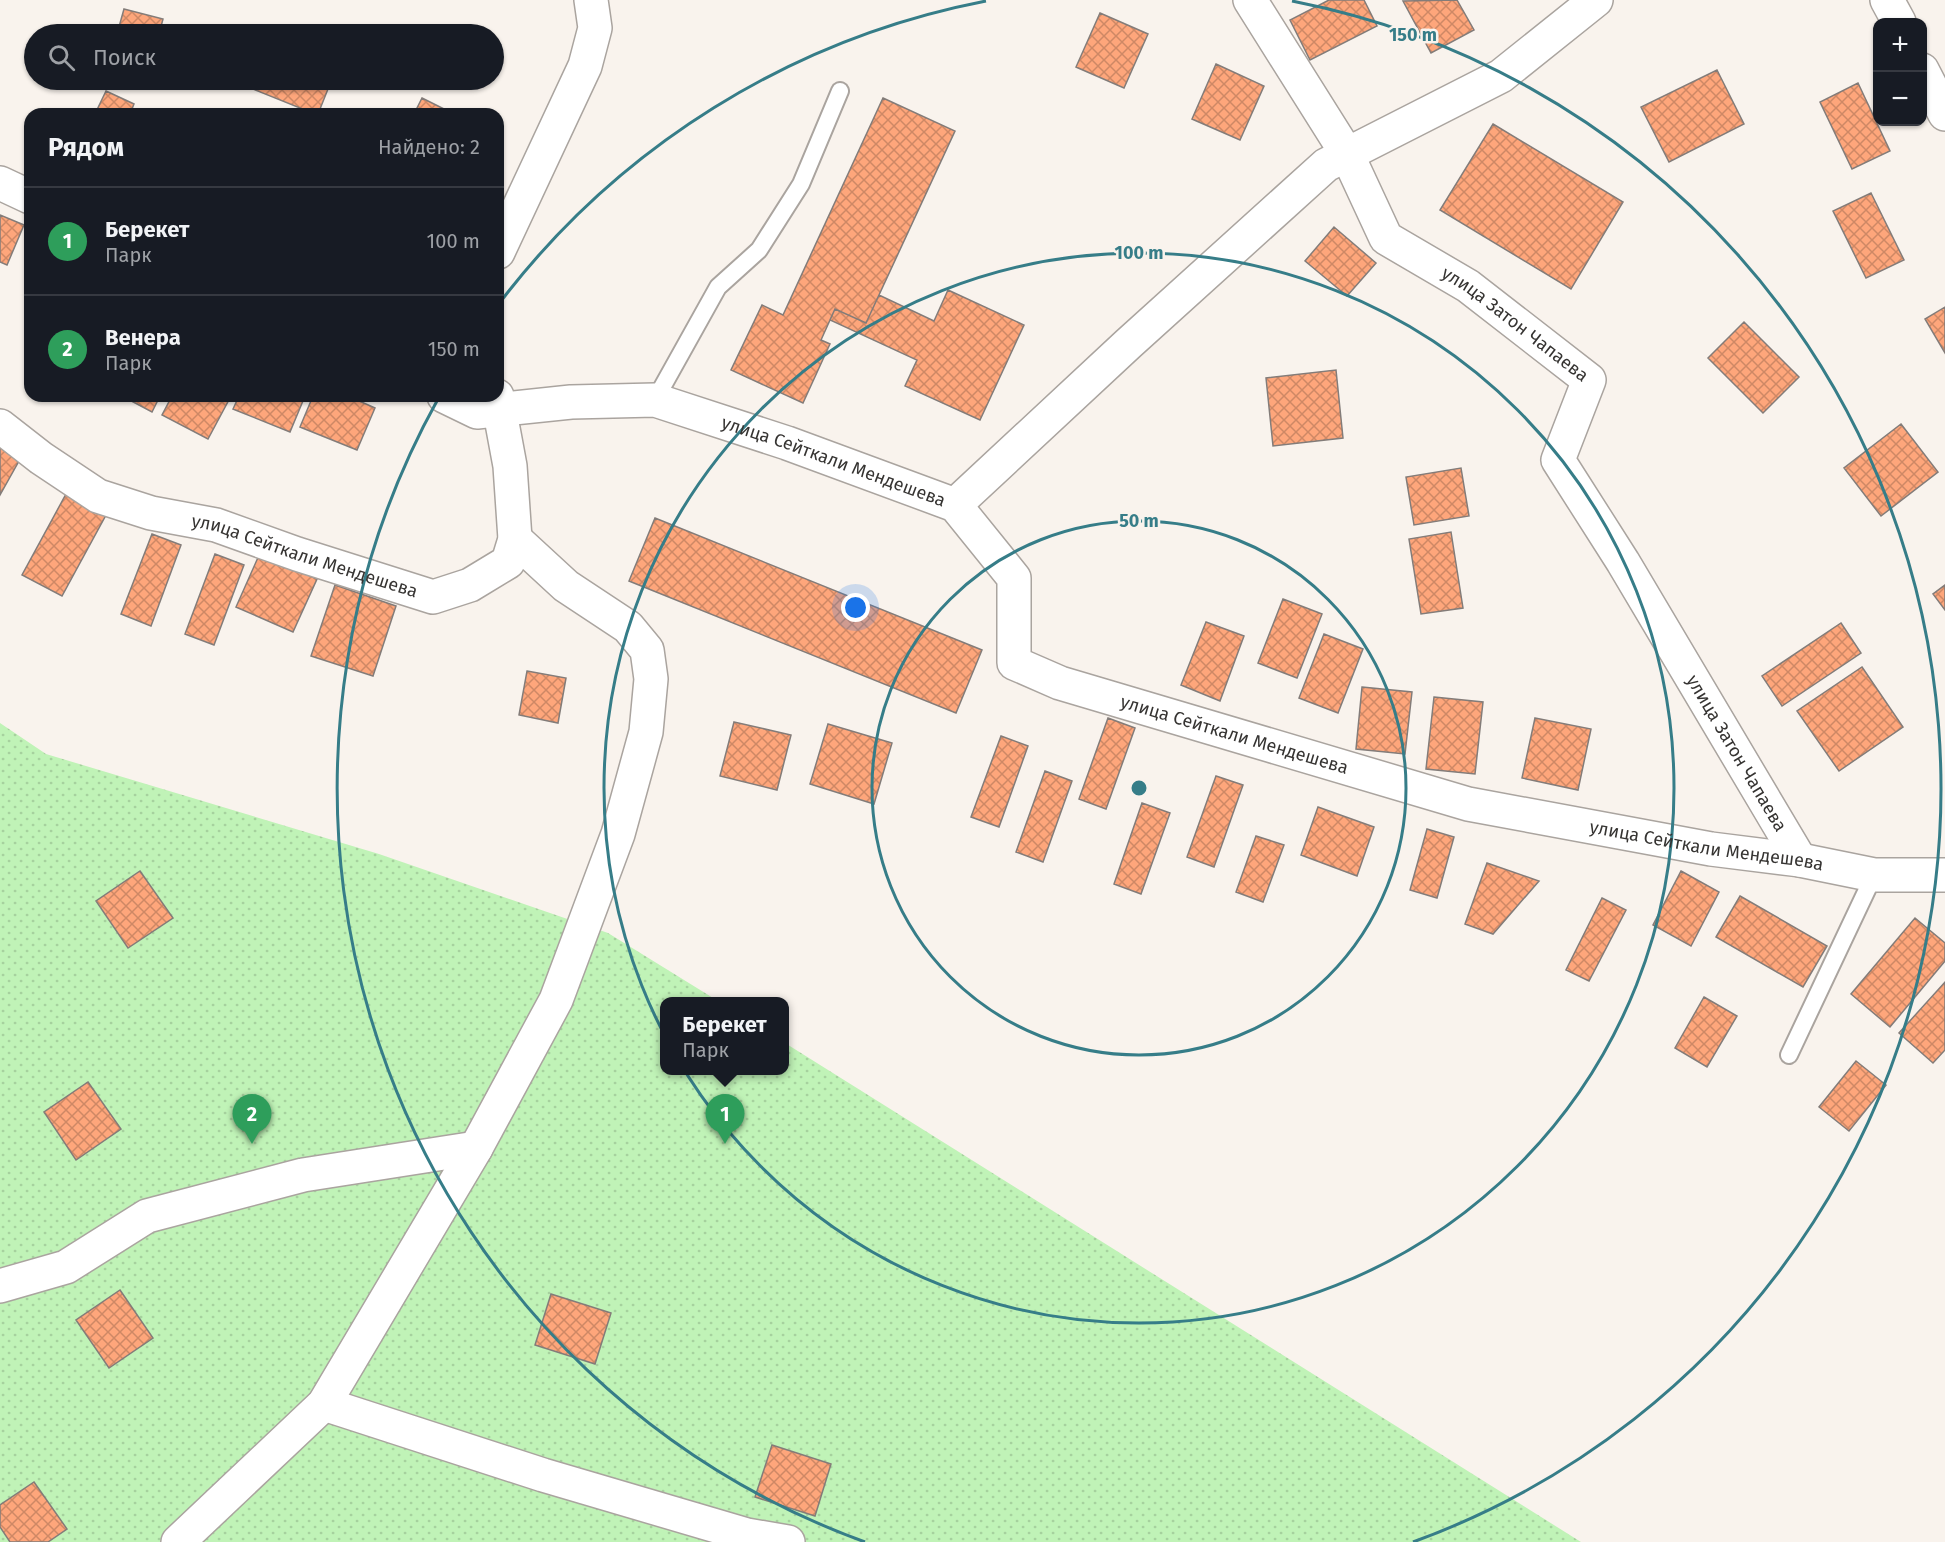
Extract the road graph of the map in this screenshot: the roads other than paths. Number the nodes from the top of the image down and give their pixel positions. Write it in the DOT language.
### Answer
graph roads {
  1 [pos="591,0"];
  2 [pos="1250,0"];
  3 [pos="1596,0"];
  4 [pos="1887,0"];
  5 [pos="1897,18"];
  6 [pos="1924,72"];
  7 [pos="840,91"];
  8 [pos="1945,114"];
  9 [pos="1347,154"];
  10 [pos="0,183"];
  11 [pos="24,194"];
  12 [pos="504,239"];
  13 [pos="655,400"];
  14 [pos="456,402"];
  15 [pos="499,403"];
  16 [pos="0,426"];
  17 [pos="955,505"];
  18 [pos="515,539"];
  19 [pos="1800,860"];
  20 [pos="1874,875"];
  21 [pos="1945,876"];
  22 [pos="1789,1055"];
  23 [pos="476,1148"];
  24 [pos="0,1286"];
  25 [pos="324,1404"];
  26 [pos="178,1542"];
  27 [pos="788,1542"];
  1 -- 12 [label="street"];
  2 -- 9 [label="street, улица Затон Чапаева"];
  3 -- 9 [label="street"];
  4 -- 5 [label="street"];
  6 -- 8 [label="street"];
  7 -- 13 [label="lane"];
  9 -- 17 [label="street"];
  9 -- 19 [label="street, улица Затон Чапаева"];
  10 -- 11 [label="street"];
  13 -- 15 [label="street, улица Сейткали Мендешева"];
  13 -- 17 [label="street, улица Сейткали Мендешева"];
  14 -- 15 [label="street, улица Сейткали Мендешева"];
  15 -- 18 [label="street"];
  16 -- 18 [label="street, улица Сейткали Мендешева"];
  17 -- 19 [label="street, улица Сейткали Мендешева"];
  18 -- 23 [label="street"];
  19 -- 20 [label="street, улица Сейткали Мендешева"];
  20 -- 21 [label="street, улица Сейткали Мендешева"];
  20 -- 22 [label="lane"];
  23 -- 24 [label="street"];
  23 -- 25 [label="street"];
  25 -- 26 [label="street"];
  25 -- 27 [label="street"];
}
